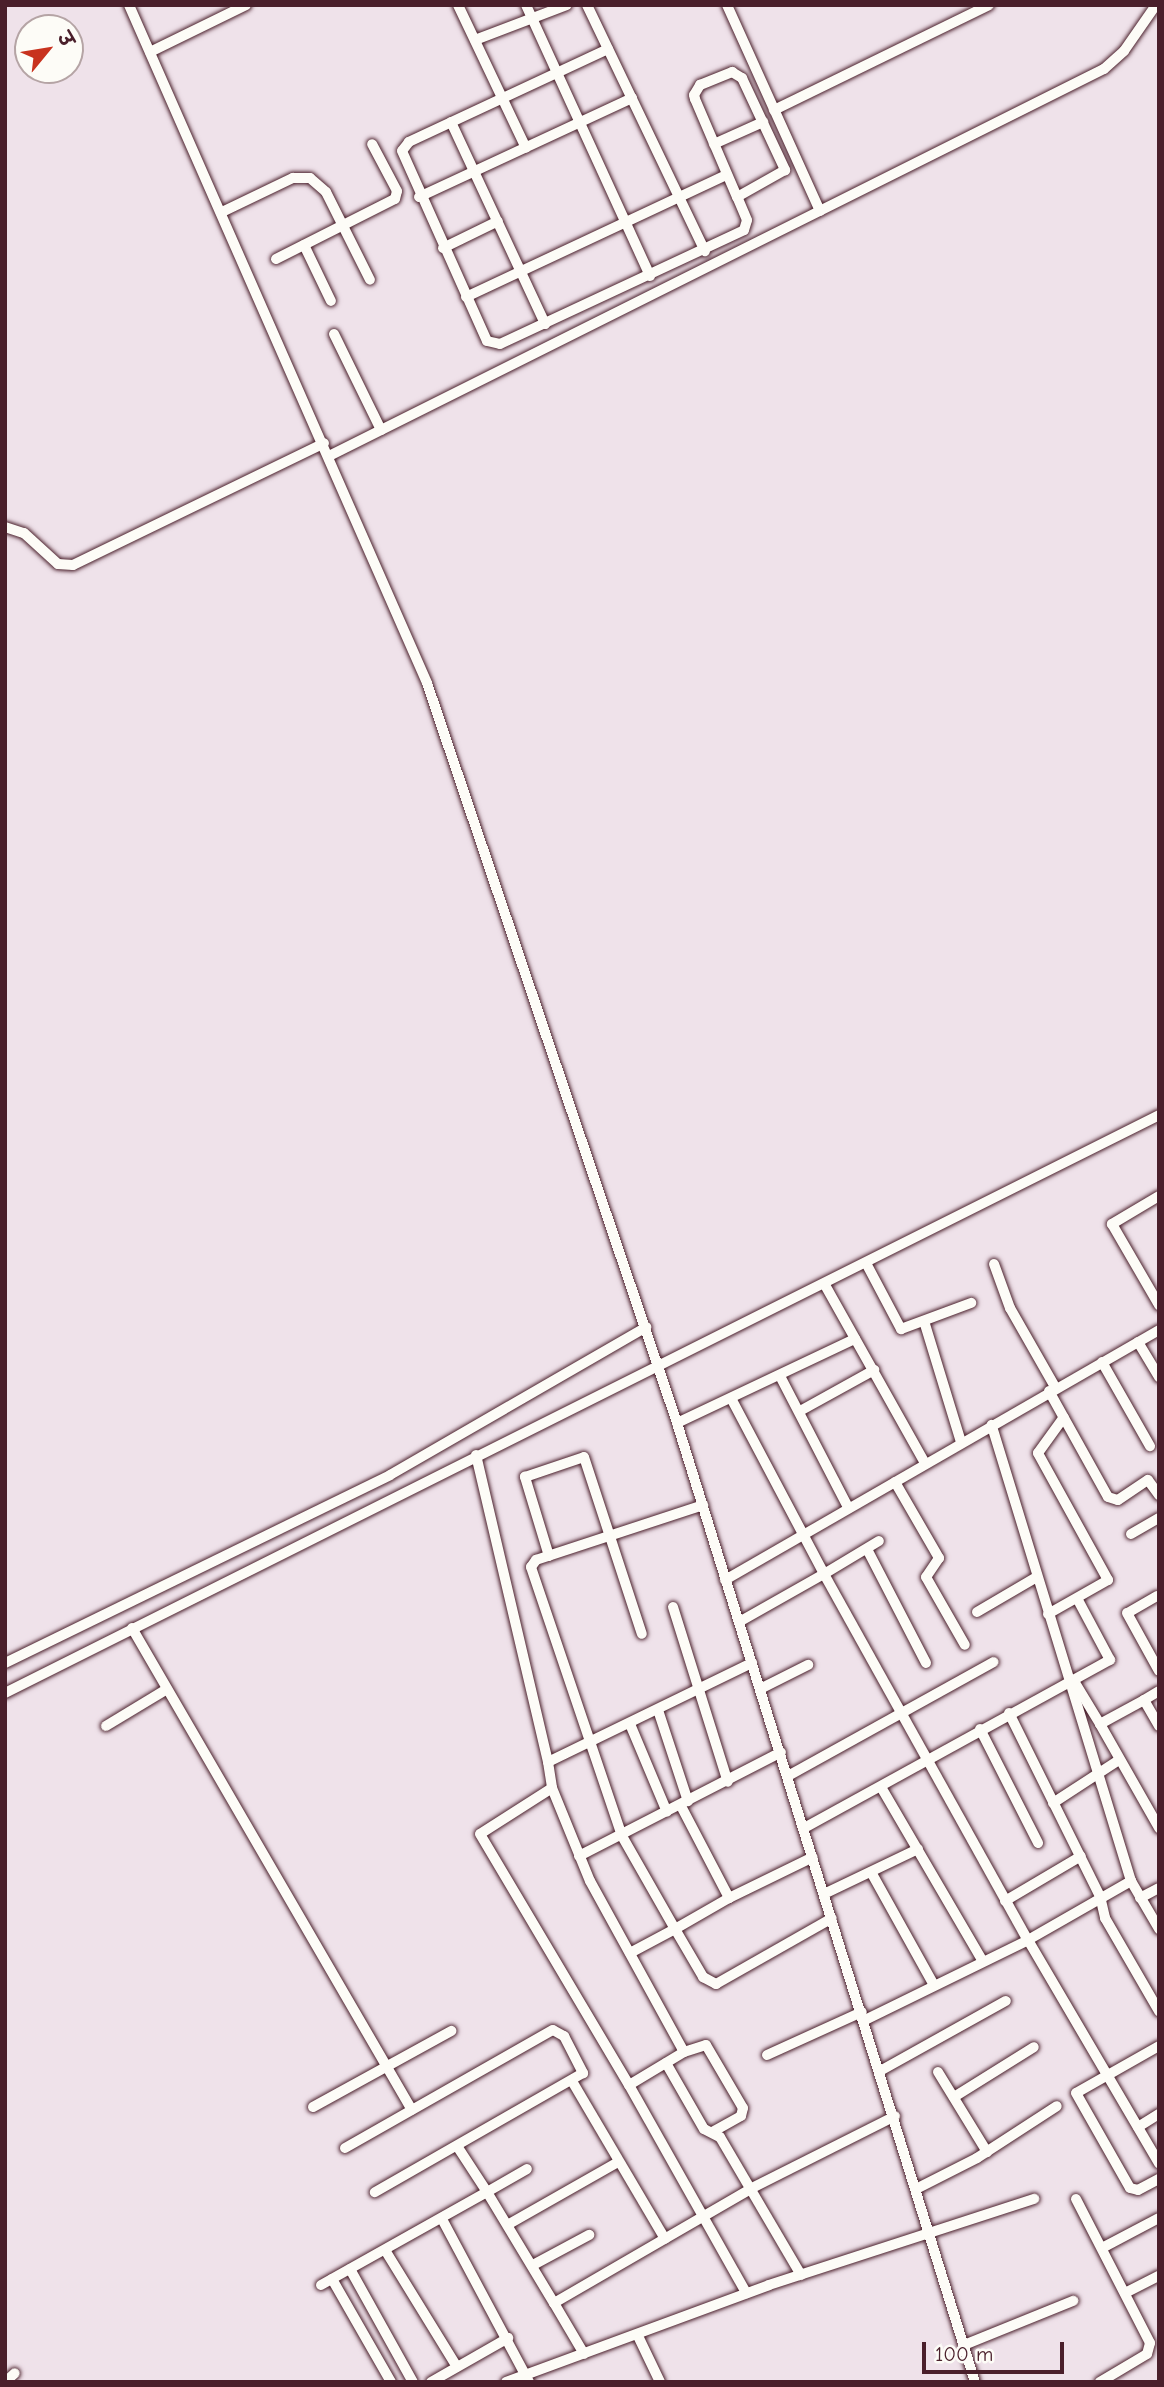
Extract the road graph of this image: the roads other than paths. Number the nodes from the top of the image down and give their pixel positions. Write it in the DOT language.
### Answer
graph roads {
  1 [pos="129,5"];
  2 [pos="246,5"];
  3 [pos="458,5"];
  4 [pos="526,5"];
  5 [pos="567,5"];
  6 [pos="587,5"];
  7 [pos="727,5"];
  8 [pos="989,5"];
  9 [pos="1156,5"];
  10 [pos="532,18"];
  11 [pos="475,40"];
  12 [pos="608,49"];
  13 [pos="150,52"];
  14 [pos="557,73"];
  15 [pos="502,97"];
  16 [pos="632,98"];
  17 [pos="774,110"];
  18 [pos="452,122"];
  19 [pos="763,122"];
  20 [pos="580,123"];
  21 [pos="372,144"];
  22 [pos="714,144"];
  23 [pos="526,148"];
  24 [pos="475,171"];
  25 [pos="727,174"];
  26 [pos="419,197"];
  27 [pos="679,197"];
  28 [pos="737,197"];
  29 [pos="820,211"];
  30 [pos="222,212"];
  31 [pos="498,221"];
  32 [pos="627,224"];
  33 [pos="343,226"];
  34 [pos="304,245"];
  35 [pos="443,248"];
  36 [pos="705,251"];
  37 [pos="276,259"];
  38 [pos="521,272"];
  39 [pos="650,276"];
  40 [pos="370,280"];
  41 [pos="466,297"];
  42 [pos="331,301"];
  43 [pos="545,324"];
  44 [pos="334,334"];
  45 [pos="382,430"];
  46 [pos="324,443"];
  47 [pos="329,456"];
  48 [pos="5,527"];
  49 [pos="1159,1115"];
  50 [pos="1159,1196"];
  51 [pos="866,1263"];
  52 [pos="994,1264"];
  53 [pos="825,1285"];
  54 [pos="971,1303"];
  55 [pos="1159,1305"];
  56 [pos="924,1321"];
  57 [pos="646,1326"];
  58 [pos="1159,1330"];
  59 [pos="855,1339"];
  60 [pos="1138,1342"];
  61 [pos="1102,1362"];
  62 [pos="659,1366"];
  63 [pos="874,1370"];
  64 [pos="780,1376"];
  65 [pos="1159,1377"];
  66 [pos="1052,1389"];
  67 [pos="732,1400"];
  68 [pos="800,1411"];
  69 [pos="1064,1417"];
  70 [pos="677,1423"];
  71 [pos="992,1425"];
  72 [pos="961,1442"];
  73 [pos="1150,1447"];
  74 [pos="476,1455"];
  75 [pos="925,1463"];
  76 [pos="1159,1473"];
  77 [pos="1148,1480"];
  78 [pos="895,1482"];
  79 [pos="1159,1495"];
  80 [pos="703,1505"];
  81 [pos="848,1507"];
  82 [pos="1159,1518"];
  83 [pos="800,1533"];
  84 [pos="1131,1534"];
  85 [pos="610,1536"];
  86 [pos="879,1541"];
  87 [pos="868,1551"];
  88 [pos="549,1556"];
  89 [pos="824,1574"];
  90 [pos="1037,1577"];
  91 [pos="725,1580"];
  92 [pos="1158,1597"];
  93 [pos="1078,1601"];
  94 [pos="673,1607"];
  95 [pos="976,1612"];
  96 [pos="1048,1615"];
  97 [pos="739,1622"];
  98 [pos="132,1628"];
  99 [pos="642,1634"];
  100 [pos="965,1645"];
  101 [pos="994,1662"];
  102 [pos="5,1663"];
  103 [pos="752,1663"];
  104 [pos="926,1663"];
  105 [pos="808,1665"];
  106 [pos="1159,1671"];
  107 [pos="1072,1682"];
  108 [pos="167,1689"];
  109 [pos="700,1689"];
  110 [pos="760,1689"];
  111 [pos="1159,1691"];
  112 [pos="5,1693"];
  113 [pos="1144,1700"];
  114 [pos="658,1710"];
  115 [pos="1009,1713"];
  116 [pos="902,1715"];
  117 [pos="630,1724"];
  118 [pos="1100,1724"];
  119 [pos="106,1726"];
  120 [pos="1159,1726"];
  121 [pos="979,1730"];
  122 [pos="590,1743"];
  123 [pos="781,1752"];
  124 [pos="1119,1760"];
  125 [pos="548,1762"];
  126 [pos="925,1762"];
  127 [pos="1096,1773"];
  128 [pos="788,1776"];
  129 [pos="728,1782"];
  130 [pos="881,1787"];
  131 [pos="552,1788"];
  132 [pos="685,1803"];
  133 [pos="1053,1803"];
  134 [pos="667,1812"];
  135 [pos="806,1827"];
  136 [pos="1159,1828"];
  137 [pos="622,1836"];
  138 [pos="1038,1843"];
  139 [pos="918,1849"];
  140 [pos="579,1856"];
  141 [pos="1081,1856"];
  142 [pos="813,1857"];
  143 [pos="871,1872"];
  144 [pos="1131,1881"];
  145 [pos="1159,1888"];
  146 [pos="826,1893"];
  147 [pos="1100,1896"];
  148 [pos="729,1898"];
  149 [pos="1140,1898"];
  150 [pos="1005,1901"];
  151 [pos="832,1918"];
  152 [pos="1159,1929"];
  153 [pos="676,1930"];
  154 [pos="1028,1940"];
  155 [pos="630,1953"];
  156 [pos="982,1960"];
  157 [pos="934,1985"];
  158 [pos="1006,2001"];
  159 [pos="1159,2011"];
  160 [pos="863,2016"];
  161 [pos="451,2031"];
  162 [pos="1159,2046"];
  163 [pos="1034,2047"];
  164 [pos="684,2052"];
  165 [pos="767,2055"];
  166 [pos="667,2063"];
  167 [pos="386,2067"];
  168 [pos="880,2071"];
  169 [pos="938,2072"];
  170 [pos="1105,2074"];
  171 [pos="572,2081"];
  172 [pos="629,2085"];
  173 [pos="954,2097"];
  174 [pos="1057,2106"];
  175 [pos="313,2107"];
  176 [pos="412,2110"];
  177 [pos="1159,2114"];
  178 [pos="895,2116"];
  179 [pos="1138,2127"];
  180 [pos="714,2131"];
  181 [pos="457,2146"];
  182 [pos="345,2148"];
  183 [pos="987,2152"];
  184 [pos="618,2162"];
  185 [pos="1159,2163"];
  186 [pos="527,2169"];
  187 [pos="1159,2179"];
  188 [pos="752,2188"];
  189 [pos="916,2189"];
  190 [pos="375,2192"];
  191 [pos="487,2192"];
  192 [pos="1034,2199"];
  193 [pos="1076,2199"];
  194 [pos="705,2216"];
  195 [pos="1159,2218"];
  196 [pos="442,2220"];
  197 [pos="509,2224"];
  198 [pos="589,2235"];
  199 [pos="931,2237"];
  200 [pos="665,2239"];
  201 [pos="1102,2248"];
  202 [pos="386,2249"];
  203 [pos="533,2265"];
  204 [pos="350,2269"];
  205 [pos="801,2275"];
  206 [pos="1159,2276"];
  207 [pos="746,2293"];
  208 [pos="1125,2293"];
  209 [pos="1073,2301"];
  210 [pos="554,2303"];
  211 [pos="638,2336"];
  212 [pos="508,2338"];
  213 [pos="1154,2340"];
  214 [pos="964,2345"];
  215 [pos="584,2354"];
  216 [pos="457,2367"];
  217 [pos="15,2373"];
  218 [pos="527,2377"];
  219 [pos="5,2382"];
  220 [pos="391,2382"];
  221 [pos="414,2382"];
  222 [pos="432,2382"];
  223 [pos="506,2382"];
  224 [pos="660,2382"];
  225 [pos="975,2382"];
  226 [pos="1100,2382"];
  1 -- 13 [label="street"];
  2 -- 13 [label="street"];
  3 -- 11 [label="street"];
  4 -- 10 [label="street"];
  5 -- 10 [label="street"];
  6 -- 12 [label="street"];
  7 -- 17 [label="street"];
  8 -- 17 [label="street"];
  9 -- 29 [label="street"];
  10 -- 11 [label="street"];
  10 -- 14 [label="street"];
  11 -- 15 [label="street"];
  12 -- 14 [label="street"];
  12 -- 16 [label="street"];
  13 -- 30 [label="street"];
  14 -- 15 [label="street"];
  14 -- 20 [label="street"];
  15 -- 18 [label="street"];
  15 -- 23 [label="street"];
  16 -- 20 [label="street"];
  16 -- 27 [label="street"];
  17 -- 29 [label="street"];
  18 -- 24 [label="street"];
  18 -- 26 [label="street"];
  19 -- 22 [label="street"];
  19 -- 22 [label="street"];
  19 -- 28 [label="street"];
  20 -- 23 [label="street"];
  20 -- 32 [label="street"];
  21 -- 33 [label="street"];
  22 -- 25 [label="street"];
  23 -- 24 [label="street"];
  24 -- 26 [label="street"];
  24 -- 31 [label="street"];
  25 -- 27 [label="street"];
  25 -- 28 [label="street"];
  26 -- 35 [label="street"];
  27 -- 32 [label="street"];
  27 -- 36 [label="street"];
  28 -- 36 [label="street"];
  29 -- 45 [label="street"];
  30 -- 33 [label="street"];
  30 -- 46 [label="street"];
  31 -- 35 [label="street"];
  31 -- 38 [label="street"];
  32 -- 38 [label="street"];
  32 -- 39 [label="street"];
  33 -- 34 [label="street"];
  33 -- 40 [label="street"];
  34 -- 37 [label="street"];
  34 -- 42 [label="street"];
  35 -- 41 [label="street"];
  36 -- 39 [label="street"];
  38 -- 41 [label="street"];
  38 -- 43 [label="street"];
  39 -- 43 [label="street"];
  41 -- 43 [label="street"];
  44 -- 45 [label="street"];
  45 -- 47 [label="street"];
  46 -- 47 [label="street"];
  46 -- 48 [label="street"];
  47 -- 57 [label="street"];
  49 -- 51 [label="street"];
  50 -- 55 [label="street"];
  51 -- 53 [label="street"];
  51 -- 56 [label="street"];
  52 -- 66 [label="street"];
  53 -- 59 [label="street"];
  53 -- 62 [label="street"];
  54 -- 56 [label="street"];
  56 -- 72 [label="street"];
  57 -- 62 [label="street"];
  57 -- 102 [label="street"];
  58 -- 60 [label="street"];
  59 -- 63 [label="street"];
  59 -- 64 [label="street"];
  60 -- 61 [label="street"];
  60 -- 65 [label="street"];
  61 -- 66 [label="street"];
  61 -- 73 [label="street"];
  62 -- 70 [label="street"];
  62 -- 74 [label="street"];
  63 -- 68 [label="street"];
  63 -- 75 [label="street"];
  64 -- 67 [label="street"];
  64 -- 68 [label="street"];
  66 -- 69 [label="street"];
  66 -- 71 [label="street"];
  67 -- 70 [label="street"];
  67 -- 83 [label="street"];
  68 -- 81 [label="street"];
  69 -- 77 [label="street"];
  69 -- 93 [label="street"];
  70 -- 80 [label="street"];
  71 -- 72 [label="street"];
  71 -- 90 [label="street"];
  72 -- 75 [label="street"];
  74 -- 98 [label="street"];
  74 -- 125 [label="street"];
  75 -- 78 [label="street"];
  76 -- 77 [label="street"];
  77 -- 79 [label="street"];
  78 -- 81 [label="street"];
  78 -- 100 [label="street"];
  80 -- 85 [label="street"];
  80 -- 91 [label="street"];
  81 -- 83 [label="street"];
  82 -- 84 [label="street"];
  83 -- 89 [label="street"];
  83 -- 91 [label="street"];
  85 -- 88 [label="street"];
  85 -- 88 [label="street"];
  85 -- 99 [label="street"];
  86 -- 87 [label="street"];
  87 -- 89 [label="street"];
  87 -- 104 [label="street"];
  88 -- 122 [label="street"];
  89 -- 97 [label="street"];
  89 -- 116 [label="street"];
  90 -- 95 [label="street"];
  90 -- 96 [label="street"];
  91 -- 97 [label="street"];
  92 -- 106 [label="street"];
  93 -- 96 [label="street"];
  93 -- 107 [label="street"];
  94 -- 109 [label="street"];
  96 -- 107 [label="street"];
  97 -- 103 [label="street"];
  98 -- 108 [label="street"];
  98 -- 112 [label="street"];
  101 -- 116 [label="street"];
  103 -- 109 [label="street"];
  103 -- 110 [label="street"];
  105 -- 110 [label="street"];
  107 -- 115 [label="street"];
  107 -- 118 [label="street"];
  107 -- 127 [label="street"];
  108 -- 119 [label="street"];
  108 -- 167 [label="street"];
  109 -- 114 [label="street"];
  109 -- 129 [label="street"];
  110 -- 123 [label="street"];
  111 -- 113 [label="street"];
  113 -- 118 [label="street"];
  113 -- 120 [label="street"];
  114 -- 117 [label="street"];
  114 -- 132 [label="street"];
  115 -- 121 [label="street"];
  115 -- 133 [label="street"];
  116 -- 126 [label="street"];
  116 -- 128 [label="street"];
  117 -- 122 [label="street"];
  117 -- 134 [label="street"];
  118 -- 124 [label="street"];
  121 -- 126 [label="street"];
  121 -- 138 [label="street"];
  122 -- 125 [label="street"];
  122 -- 137 [label="street"];
  123 -- 128 [label="street"];
  123 -- 129 [label="street"];
  124 -- 127 [label="street"];
  124 -- 136 [label="street"];
  125 -- 131 [label="street"];
  126 -- 130 [label="street"];
  126 -- 150 [label="street"];
  127 -- 133 [label="street"];
  127 -- 144 [label="street"];
  128 -- 135 [label="street"];
  129 -- 132 [label="street"];
  130 -- 135 [label="street"];
  130 -- 139 [label="street"];
  131 -- 140 [label="street"];
  131 -- 172 [label="street"];
  132 -- 134 [label="street"];
  132 -- 148 [label="street"];
  133 -- 141 [label="street"];
  134 -- 137 [label="street"];
  135 -- 142 [label="street"];
  137 -- 140 [label="street"];
  137 -- 153 [label="street"];
  139 -- 143 [label="street"];
  139 -- 156 [label="street"];
  140 -- 155 [label="street"];
  141 -- 147 [label="street"];
  141 -- 150 [label="street"];
  142 -- 146 [label="street"];
  142 -- 148 [label="street"];
  143 -- 146 [label="street"];
  143 -- 157 [label="street"];
  144 -- 147 [label="street"];
  144 -- 149 [label="street"];
  145 -- 149 [label="street"];
  146 -- 151 [label="street"];
  147 -- 154 [label="street"];
  147 -- 159 [label="street"];
  148 -- 153 [label="street"];
  149 -- 152 [label="street"];
  150 -- 154 [label="street"];
  151 -- 153 [label="street"];
  151 -- 160 [label="street"];
  153 -- 155 [label="street"];
  154 -- 156 [label="street"];
  154 -- 170 [label="street"];
  155 -- 164 [label="street"];
  156 -- 157 [label="street"];
  157 -- 160 [label="street"];
  158 -- 168 [label="street"];
  160 -- 165 [label="street"];
  160 -- 168 [label="street"];
  161 -- 167 [label="street"];
  162 -- 170 [label="street"];
  163 -- 173 [label="street"];
  164 -- 166 [label="street"];
  164 -- 180 [label="street"];
  166 -- 172 [label="street"];
  166 -- 180 [label="street"];
  167 -- 175 [label="street"];
  167 -- 176 [label="street"];
  168 -- 178 [label="street"];
  169 -- 173 [label="street"];
  170 -- 179 [label="street"];
  170 -- 187 [label="street"];
  171 -- 176 [label="street"];
  171 -- 181 [label="street"];
  171 -- 184 [label="street"];
  172 -- 194 [label="street"];
  173 -- 183 [label="street"];
  174 -- 183 [label="street"];
  176 -- 182 [label="street"];
  177 -- 179 [label="street"];
  178 -- 188 [label="street"];
  178 -- 189 [label="street"];
  179 -- 185 [label="street"];
  180 -- 188 [label="street"];
  181 -- 190 [label="street"];
  181 -- 191 [label="street"];
  183 -- 189 [label="street"];
  184 -- 197 [label="street"];
  184 -- 200 [label="street"];
  186 -- 191 [label="street"];
  188 -- 194 [label="street"];
  188 -- 205 [label="street"];
  189 -- 199 [label="street"];
  191 -- 196 [label="street"];
  191 -- 197 [label="street"];
  192 -- 199 [label="street"];
  193 -- 201 [label="street"];
  194 -- 200 [label="street"];
  194 -- 207 [label="street"];
  195 -- 201 [label="street"];
  196 -- 202 [label="street"];
  196 -- 212 [label="street"];
  197 -- 203 [label="street"];
  198 -- 203 [label="street"];
  199 -- 205 [label="street"];
  199 -- 214 [label="street"];
  200 -- 210 [label="street"];
  201 -- 208 [label="street"];
  202 -- 204 [label="street"];
  202 -- 216 [label="street"];
  203 -- 210 [label="street"];
  204 -- 220 [label="street"];
  204 -- 221 [label="street"];
  205 -- 207 [label="street"];
  206 -- 208 [label="street"];
  207 -- 211 [label="street"];
  208 -- 213 [label="street"];
  209 -- 214 [label="street"];
  210 -- 215 [label="street"];
  211 -- 215 [label="street"];
  211 -- 224 [label="street"];
  212 -- 216 [label="street"];
  212 -- 218 [label="street"];
  213 -- 226 [label="street"];
  214 -- 225 [label="street"];
  215 -- 218 [label="street"];
  216 -- 222 [label="street"];
  217 -- 219 [label="street"];
  218 -- 223 [label="street"];
}
